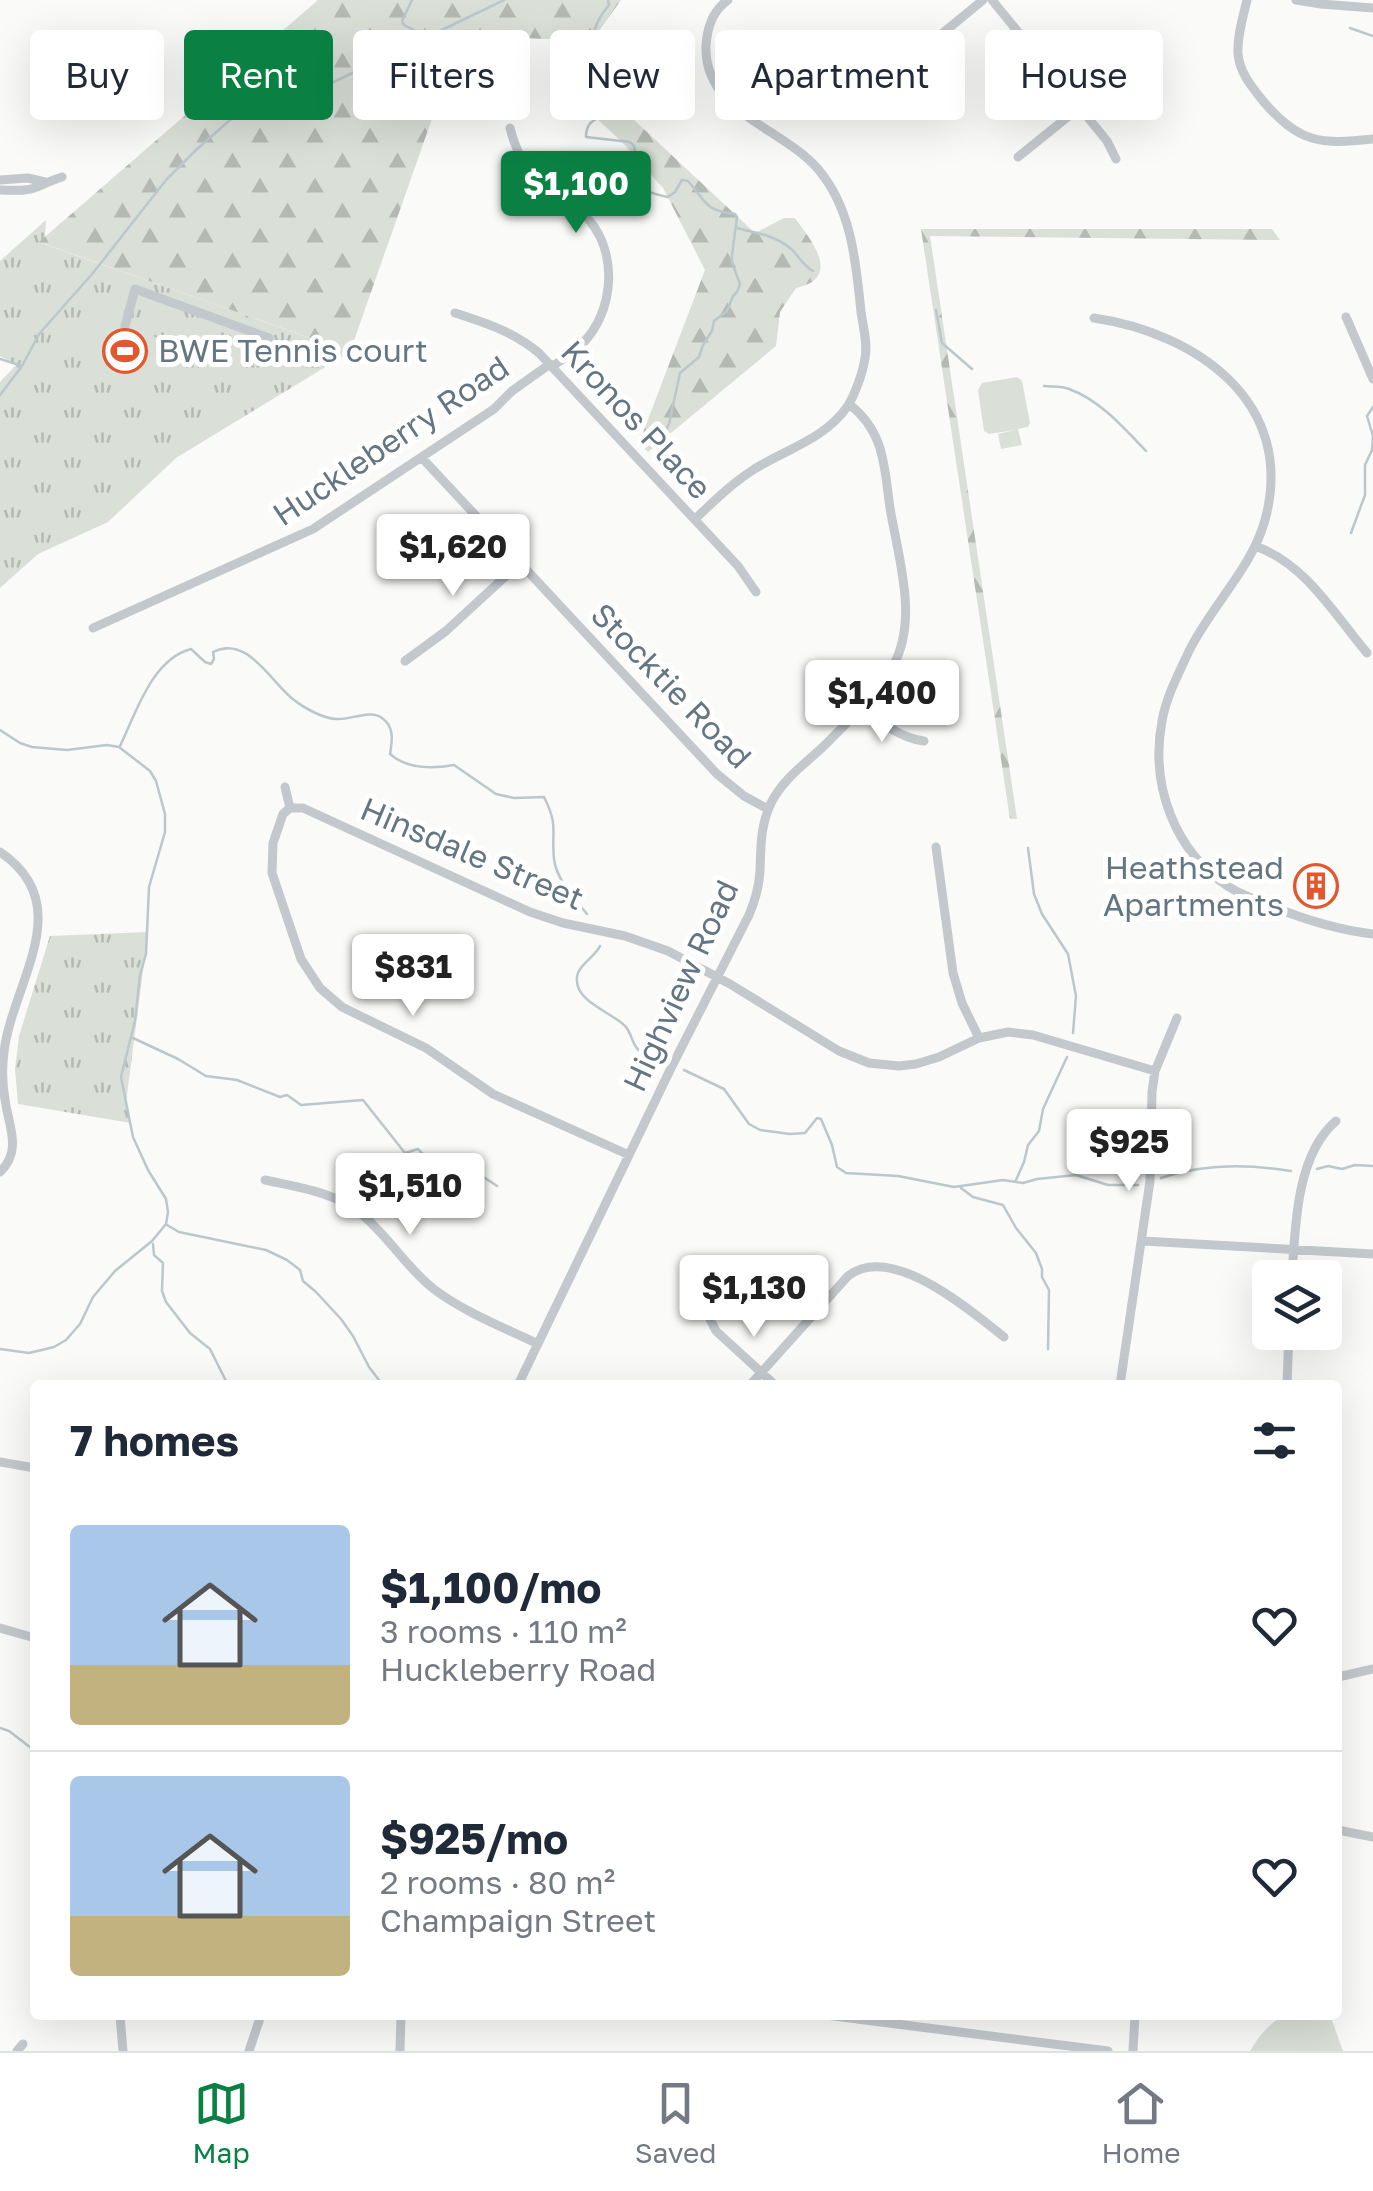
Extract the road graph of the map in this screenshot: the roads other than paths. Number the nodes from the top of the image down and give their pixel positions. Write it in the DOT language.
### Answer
graph roads {
  1 [pos="728,0"];
  2 [pos="983,0"];
  3 [pos="992,0"];
  4 [pos="1247,0"];
  5 [pos="1296,0"];
  6 [pos="1373,8"];
  7 [pos="946,30"];
  8 [pos="1017,30"];
  9 [pos="1064,120"];
  10 [pos="1091,120"];
  11 [pos="510,128"];
  12 [pos="1373,138"];
  13 [pos="1018,157"];
  14 [pos="1116,159"];
  15 [pos="62,177"];
  16 [pos="0,180"];
  17 [pos="45,182"];
  18 [pos="0,190"];
  19 [pos="455,313"];
  20 [pos="1346,317"];
  21 [pos="1094,318"];
  22 [pos="126,326"];
  23 [pos="269,338"];
  24 [pos="551,366"];
  25 [pos="1373,378"];
  26 [pos="849,404"];
  27 [pos="422,458"];
  28 [pos="694,519"];
  29 [pos="1255,546"];
  30 [pos="520,563"];
  31 [pos="756,592"];
  32 [pos="94,628"];
  33 [pos="1367,653"];
  34 [pos="405,661"];
  35 [pos="865,705"];
  36 [pos="924,740"];
  37 [pos="285,787"];
  38 [pos="290,808"];
  39 [pos="768,809"];
  40 [pos="936,847"];
  41 [pos="0,852"];
  42 [pos="1373,934"];
  43 [pos="718,977"];
  44 [pos="1177,1018"];
  45 [pos="979,1038"];
  46 [pos="1154,1071"];
  47 [pos="1336,1120"];
  48 [pos="629,1156"];
  49 [pos="0,1172"];
  50 [pos="266,1180"];
  51 [pos="1142,1241"];
  52 [pos="1294,1250"];
  53 [pos="1373,1254"];
  54 [pos="1293,1260"];
  55 [pos="706,1310"];
  56 [pos="1004,1336"];
  57 [pos="538,1344"];
  58 [pos="1288,1350"];
  59 [pos="760,1372"];
  60 [pos="520,1380"];
  61 [pos="754,1380"];
  62 [pos="769,1380"];
  63 [pos="1121,1380"];
  64 [pos="1286,1380"];
  65 [pos="0,1462"];
  66 [pos="30,1467"];
  67 [pos="0,1628"];
  68 [pos="30,1637"];
  69 [pos="1373,1669"];
  70 [pos="1342,1675"];
  71 [pos="1342,1831"];
  72 [pos="1373,1837"];
  73 [pos="120,2020"];
  74 [pos="258,2020"];
  75 [pos="401,2020"];
  76 [pos="865,2020"];
  77 [pos="1135,2020"];
  78 [pos="123,2051"];
  79 [pos="249,2051"];
  80 [pos="400,2051"];
  81 [pos="1108,2051"];
  82 [pos="1134,2051"];
  1 -- 26 [label="street"];
  2 -- 7 [label="street"];
  3 -- 8 [label="street"];
  4 -- 12 [label="street"];
  5 -- 6 [label="street"];
  9 -- 13 [label="street"];
  10 -- 14 [label="street"];
  11 -- 24 [label="street, Huckleberry Road"];
  15 -- 17 [label="street"];
  16 -- 17 [label="street"];
  17 -- 18 [label="street"];
  19 -- 24 [label="street, Kronos Place"];
  20 -- 25 [label="street"];
  21 -- 29 [label="street"];
  22 -- 23 [label="street"];
  24 -- 27 [label="street, Huckleberry Road"];
  24 -- 28 [label="street, Kronos Place"];
  26 -- 28 [label="street"];
  26 -- 35 [label="street, Highview Road"];
  27 -- 30 [label="street, Stocktie Road"];
  27 -- 32 [label="street, Huckleberry Road"];
  28 -- 31 [label="street, Kronos Place"];
  29 -- 33 [label="street"];
  29 -- 42 [label="street"];
  30 -- 34 [label="street"];
  30 -- 39 [label="street, Stocktie Road"];
  35 -- 36 [label="street"];
  35 -- 39 [label="street, Highview Road"];
  37 -- 38 [label="street"];
  38 -- 43 [label="street, Hinsdale Street"];
  38 -- 48 [label="street"];
  39 -- 43 [label="street, Highview Road"];
  40 -- 45 [label="street"];
  41 -- 49 [label="street"];
  43 -- 45 [label="street, Hinsdale Street"];
  43 -- 48 [label="street, Highview Road"];
  44 -- 46 [label="street"];
  45 -- 46 [label="street, Hinsdale Street"];
  46 -- 51 [label="street"];
  47 -- 52 [label="street"];
  48 -- 57 [label="street, Highview Road"];
  50 -- 57 [label="street"];
  51 -- 52 [label="street"];
  51 -- 63 [label="street"];
  52 -- 53 [label="street"];
  52 -- 54 [label="street"];
  55 -- 59 [label="street"];
  56 -- 59 [label="street"];
  57 -- 60 [label="street, Highview Road"];
  58 -- 64 [label="street"];
  59 -- 61 [label="street"];
  59 -- 62 [label="street"];
  65 -- 66 [label="street"];
  67 -- 68 [label="street"];
  69 -- 70 [label="street"];
  71 -- 72 [label="street"];
  73 -- 78 [label="street"];
  74 -- 79 [label="street"];
  75 -- 80 [label="street"];
  76 -- 81 [label="street"];
  77 -- 82 [label="street"];
}
